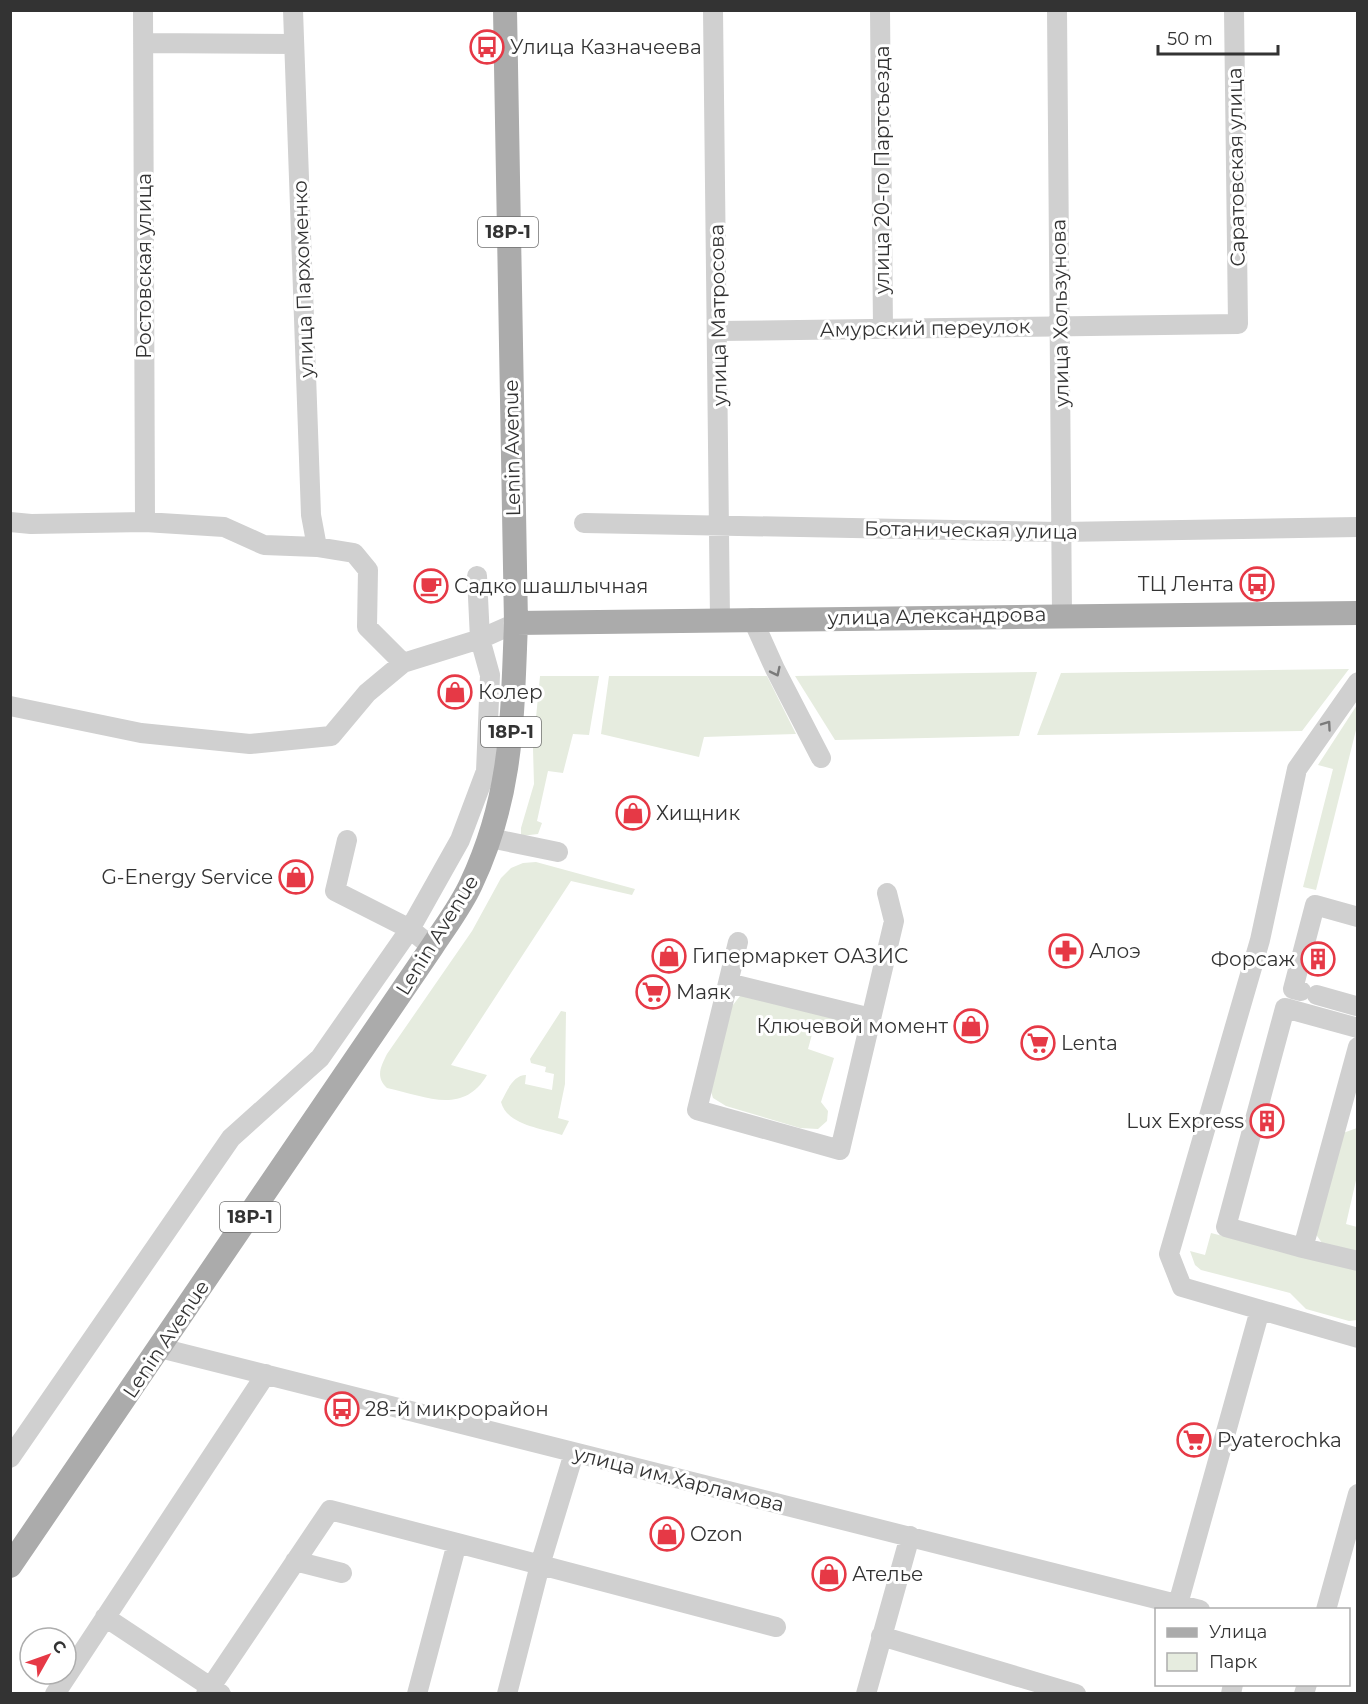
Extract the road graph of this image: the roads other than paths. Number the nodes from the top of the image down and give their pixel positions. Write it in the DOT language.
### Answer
graph roads {
  1 [pos="143,10"];
  2 [pos="293,10"];
  3 [pos="505,10"];
  4 [pos="714,10"];
  5 [pos="880,10"];
  6 [pos="1057,10"];
  7 [pos="1234,10"];
  8 [pos="143,43"];
  9 [pos="293,44"];
  10 [pos="1238,324"];
  11 [pos="1060,327"];
  12 [pos="883,329"];
  13 [pos="719,331"];
  14 [pos="10,522"];
  15 [pos="145,522"];
  16 [pos="584,523"];
  17 [pos="719,525"];
  18 [pos="1358,527"];
  19 [pos="1062,532"];
  20 [pos="317,547"];
  21 [pos="477,576"];
  22 [pos="1358,613"];
  23 [pos="1062,615"];
  24 [pos="752,618"];
  25 [pos="720,619"];
  26 [pos="516,623"];
  27 [pos="480,639"];
  28 [pos="403,663"];
  29 [pos="1358,682"];
  30 [pos="10,706"];
  31 [pos="821,758"];
  32 [pos="347,840"];
  33 [pos="460,840"];
  34 [pos="487,847"];
  35 [pos="558,852"];
  36 [pos="887,893"];
  37 [pos="1358,917"];
  38 [pos="410,929"];
  39 [pos="738,942"];
  40 [pos="432,947"];
  41 [pos="728,983"];
  42 [pos="1357,1004"];
  43 [pos="871,1018"];
  44 [pos="1358,1028"];
  45 [pos="1358,1047"];
  46 [pos="1348,1117"];
  47 [pos="1303,1248"];
  48 [pos="1358,1261"];
  49 [pos="1260,1310"];
  50 [pos="1358,1338"];
  51 [pos="160,1348"];
  52 [pos="266,1374"];
  53 [pos="574,1454"];
  54 [pos="10,1458"];
  55 [pos="1358,1494"];
  56 [pos="910,1536"];
  57 [pos="457,1543"];
  58 [pos="295,1561"];
  59 [pos="540,1565"];
  60 [pos="10,1566"];
  61 [pos="342,1573"];
  62 [pos="1178,1604"];
  63 [pos="1193,1608"];
  64 [pos="1327,1608"];
  65 [pos="105,1617"];
  66 [pos="776,1627"];
  67 [pos="881,1636"];
  68 [pos="213,1691"];
  69 [pos="55,1694"];
  70 [pos="417,1694"];
  71 [pos="507,1694"];
  72 [pos="866,1694"];
  73 [pos="1076,1694"];
  1 -- 8 [label="street, Ростовская улица"];
  2 -- 9 [label="street, улица Пархоменко"];
  3 -- 26 [label="main road, Lenin Avenue / 18Р-1"];
  4 -- 13 [label="street, улица Матросова"];
  5 -- 12 [label="street, улица 20-го Партсъезда"];
  6 -- 11 [label="street, улица Хользунова"];
  7 -- 10 [label="street, Саратовская улица"];
  8 -- 9 [label="street"];
  8 -- 15 [label="street, Ростовская улица"];
  9 -- 20 [label="street, улица Пархоменко"];
  10 -- 11 [label="street, Амурский переулок"];
  11 -- 12 [label="street, Амурский переулок"];
  11 -- 19 [label="street, улица Хользунова"];
  12 -- 13 [label="street, Амурский переулок"];
  13 -- 17 [label="street, улица Матросова"];
  14 -- 15 [label="street"];
  15 -- 20 [label="street"];
  16 -- 17 [label="street, Ботаническая улица"];
  17 -- 19 [label="street, Ботаническая улица"];
  17 -- 25 [label="street, улица Матросова"];
  18 -- 19 [label="street, Ботаническая улица"];
  19 -- 23 [label="street, улица Хользунова"];
  20 -- 28 [label="street"];
  21 -- 27 [label="street"];
  22 -- 23 [label="main road, улица Александрова"];
  23 -- 24 [label="main road, улица Александрова"];
  24 -- 25 [label="main road, улица Александрова"];
  24 -- 31 [label="street, one-way"];
  25 -- 26 [label="main road, улица Александрова"];
  26 -- 27 [label="street"];
  26 -- 34 [label="main road, Lenin Avenue / 18Р-1"];
  27 -- 28 [label="street"];
  27 -- 33 [label="street"];
  28 -- 30 [label="street"];
  49 -- 29 [label="street, one-way"];
  32 -- 38 [label="street"];
  33 -- 34 [label="street"];
  33 -- 38 [label="street"];
  34 -- 35 [label="street"];
  34 -- 40 [label="main road, Lenin Avenue / 18Р-1"];
  36 -- 43 [label="street"];
  37 -- 42 [label="street"];
  38 -- 40 [label="street"];
  38 -- 54 [label="street"];
  39 -- 41 [label="street"];
  40 -- 51 [label="main road, Lenin Avenue / 18Р-1"];
  41 -- 43 [label="street"];
  41 -- 43 [label="street"];
  44 -- 47 [label="street"];
  45 -- 46 [label="street"];
  46 -- 47 [label="street"];
  47 -- 48 [label="street"];
  49 -- 50 [label="street"];
  49 -- 62 [label="street"];
  51 -- 52 [label="street, улица им.Харламова"];
  51 -- 60 [label="main road, Lenin Avenue / 18Р-1"];
  52 -- 53 [label="street, улица им.Харламова"];
  52 -- 65 [label="street"];
  53 -- 56 [label="street, улица им.Харламова"];
  53 -- 59 [label="street"];
  55 -- 64 [label="street"];
  56 -- 62 [label="street, улица им.Харламова"];
  56 -- 67 [label="street"];
  57 -- 58 [label="street"];
  57 -- 59 [label="street"];
  57 -- 70 [label="street"];
  58 -- 61 [label="street"];
  58 -- 68 [label="street"];
  59 -- 66 [label="street"];
  59 -- 71 [label="street"];
  62 -- 63 [label="street, улица им.Харламова"];
  65 -- 68 [label="street"];
  65 -- 69 [label="street"];
  67 -- 72 [label="street"];
  67 -- 73 [label="street"];
}
